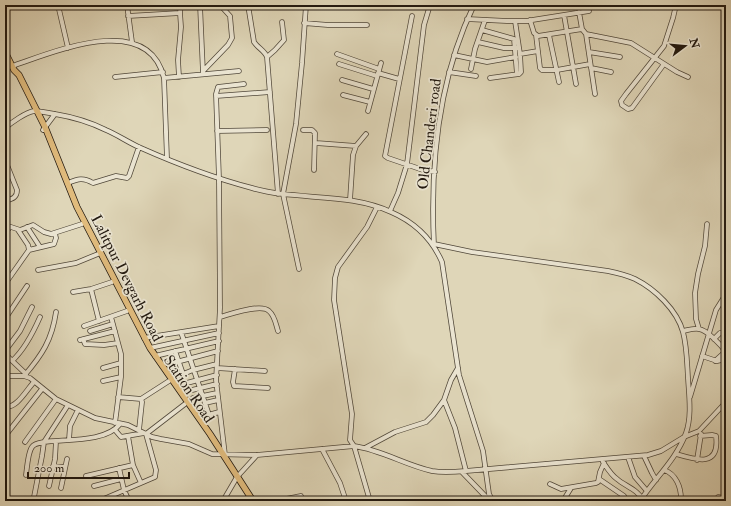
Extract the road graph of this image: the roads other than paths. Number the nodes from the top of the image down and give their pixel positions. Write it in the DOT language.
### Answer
graph roads {
  1 [pos="58,5"];
  2 [pos="127,5"];
  3 [pos="180,5"];
  4 [pos="200,5"];
  5 [pos="220,5"];
  6 [pos="248,5"];
  7 [pos="306,5"];
  8 [pos="430,5"];
  9 [pos="474,5"];
  10 [pos="676,5"];
  11 [pos="589,10"];
  12 [pos="579,12"];
  13 [pos="180,14"];
  14 [pos="564,15"];
  15 [pos="128,16"];
  16 [pos="412,16"];
  17 [pos="467,19"];
  18 [pos="485,20"];
  19 [pos="530,20"];
  20 [pos="515,21"];
  21 [pos="282,22"];
  22 [pos="304,23"];
  23 [pos="367,24"];
  24 [pos="582,29"];
  25 [pos="482,30"];
  26 [pos="566,32"];
  27 [pos="586,34"];
  28 [pos="536,35"];
  29 [pos="549,35"];
  30 [pos="132,42"];
  31 [pos="478,42"];
  32 [pos="68,48"];
  33 [pos="502,48"];
  34 [pos="517,48"];
  35 [pos="538,51"];
  36 [pos="5,52"];
  37 [pos="589,52"];
  38 [pos="337,54"];
  39 [pos="454,55"];
  40 [pos="518,56"];
  41 [pos="267,57"];
  42 [pos="620,57"];
  43 [pos="655,58"];
  44 [pos="473,59"];
  45 [pos="503,59"];
  46 [pos="381,63"];
  47 [pos="339,64"];
  48 [pos="664,64"];
  49 [pos="591,66"];
  50 [pos="573,67"];
  51 [pos="13,68"];
  52 [pos="471,69"];
  53 [pos="557,70"];
  54 [pos="239,71"];
  55 [pos="163,72"];
  56 [pos="449,72"];
  57 [pos="611,72"];
  58 [pos="203,73"];
  59 [pos="378,73"];
  60 [pos="476,76"];
  61 [pos="115,77"];
  62 [pos="179,77"];
  63 [pos="688,77"];
  64 [pos="164,78"];
  65 [pos="490,78"];
  66 [pos="399,79"];
  67 [pos="342,80"];
  68 [pos="559,82"];
  69 [pos="244,84"];
  70 [pos="576,84"];
  71 [pos="373,89"];
  72 [pos="270,92"];
  73 [pos="595,94"];
  74 [pos="343,95"];
  75 [pos="216,96"];
  76 [pos="370,102"];
  77 [pos="368,111"];
  78 [pos="36,112"];
  79 [pos="55,114"];
  80 [pos="5,128"];
  81 [pos="44,128"];
  82 [pos="267,130"];
  83 [pos="303,130"];
  84 [pos="217,131"];
  85 [pos="366,134"];
  86 [pos="316,143"];
  87 [pos="356,146"];
  88 [pos="139,148"];
  89 [pos="167,159"];
  90 [pos="5,160"];
  91 [pos="407,164"];
  92 [pos="314,170"];
  93 [pos="435,172"];
  94 [pos="219,179"];
  95 [pos="68,183"];
  96 [pos="280,194"];
  97 [pos="350,200"];
  98 [pos="5,201"];
  99 [pos="379,208"];
  100 [pos="390,211"];
  101 [pos="82,224"];
  102 [pos="707,224"];
  103 [pos="7,226"];
  104 [pos="27,227"];
  105 [pos="18,230"];
  106 [pos="5,233"];
  107 [pos="55,234"];
  108 [pos="434,245"];
  109 [pos="40,247"];
  110 [pos="29,250"];
  111 [pos="98,254"];
  112 [pos="299,269"];
  113 [pos="38,270"];
  114 [pos="6,280"];
  115 [pos="112,282"];
  116 [pos="27,286"];
  117 [pos="91,289"];
  118 [pos="73,292"];
  119 [pos="726,294"];
  120 [pos="32,307"];
  121 [pos="127,311"];
  122 [pos="56,312"];
  123 [pos="40,317"];
  124 [pos="111,317"];
  125 [pos="220,317"];
  126 [pos="5,319"];
  127 [pos="99,321"];
  128 [pos="113,324"];
  129 [pos="84,326"];
  130 [pos="220,326"];
  131 [pos="699,329"];
  132 [pos="90,331"];
  133 [pos="115,331"];
  134 [pos="278,331"];
  135 [pos="683,331"];
  136 [pos="726,331"];
  137 [pos="181,332"];
  138 [pos="219,333"];
  139 [pos="708,335"];
  140 [pos="144,338"];
  141 [pos="714,339"];
  142 [pos="183,340"];
  143 [pos="219,341"];
  144 [pos="118,343"];
  145 [pos="150,348"];
  146 [pos="186,348"];
  147 [pos="175,351"];
  148 [pos="218,351"];
  149 [pos="726,351"];
  150 [pos="5,352"];
  151 [pos="155,356"];
  152 [pos="702,356"];
  153 [pos="190,358"];
  154 [pos="726,359"];
  155 [pos="12,361"];
  156 [pos="179,361"];
  157 [pos="715,361"];
  158 [pos="121,363"];
  159 [pos="169,364"];
  160 [pos="217,366"];
  161 [pos="458,367"];
  162 [pos="103,368"];
  163 [pos="235,369"];
  164 [pos="193,370"];
  165 [pos="266,371"];
  166 [pos="183,374"];
  167 [pos="25,375"];
  168 [pos="5,376"];
  169 [pos="217,376"];
  170 [pos="121,377"];
  171 [pos="170,380"];
  172 [pos="197,380"];
  173 [pos="103,381"];
  174 [pos="34,382"];
  175 [pos="183,384"];
  176 [pos="217,384"];
  177 [pos="42,388"];
  178 [pos="199,388"];
  179 [pos="268,388"];
  180 [pos="188,391"];
  181 [pos="217,393"];
  182 [pos="202,396"];
  183 [pos="118,397"];
  184 [pos="193,398"];
  185 [pos="56,399"];
  186 [pos="141,399"];
  187 [pos="218,400"];
  188 [pos="444,400"];
  189 [pos="689,400"];
  190 [pos="726,402"];
  191 [pos="205,403"];
  192 [pos="185,404"];
  193 [pos="68,405"];
  194 [pos="5,406"];
  195 [pos="78,410"];
  196 [pos="219,412"];
  197 [pos="117,423"];
  198 [pos="702,429"];
  199 [pos="115,430"];
  200 [pos="143,432"];
  201 [pos="5,436"];
  202 [pos="128,436"];
  203 [pos="700,436"];
  204 [pos="684,437"];
  205 [pos="68,440"];
  206 [pos="56,441"];
  207 [pos="25,442"];
  208 [pos="44,442"];
  209 [pos="352,443"];
  210 [pos="366,448"];
  211 [pos="322,449"];
  212 [pos="222,454"];
  213 [pos="257,454"];
  214 [pos="676,454"];
  215 [pos="644,456"];
  216 [pos="628,457"];
  217 [pos="67,459"];
  218 [pos="697,460"];
  219 [pos="603,462"];
  220 [pos="133,465"];
  221 [pos="53,466"];
  222 [pos="65,468"];
  223 [pos="119,468"];
  224 [pos="486,470"];
  225 [pos="664,470"];
  226 [pos="464,472"];
  227 [pos="26,475"];
  228 [pos="86,476"];
  229 [pos="121,479"];
  230 [pos="236,479"];
  231 [pos="598,479"];
  232 [pos="656,480"];
  233 [pos="141,483"];
  234 [pos="550,484"];
  235 [pos="49,486"];
  236 [pos="94,486"];
  237 [pos="61,488"];
  238 [pos="571,488"];
  239 [pos="124,490"];
  240 [pos="647,492"];
  241 [pos="301,496"];
  242 [pos="34,498"];
  243 [pos="726,498"];
  244 [pos="490,499"];
  245 [pos="682,499"];
  246 [pos="105,500"];
  247 [pos="642,500"];
  248 [pos="98,501"];
  249 [pos="129,501"];
  250 [pos="223,501"];
  251 [pos="250,501"];
  252 [pos="253,501"];
  253 [pos="276,501"];
  254 [pos="346,501"];
  255 [pos="370,501"];
  256 [pos="564,501"];
  257 [pos="626,501"];
  258 [pos="716,501"];
  1 -- 32 [label="street"];
  2 -- 15 [label="street"];
  3 -- 13 [label="street"];
  4 -- 58 [label="street"];
  5 -- 58 [label="street"];
  6 -- 41 [label="street"];
  7 -- 22 [label="street"];
  8 -- 91 [label="street"];
  9 -- 17 [label="street, Old Chanderi road"];
  10 -- 43 [label="street"];
  11 -- 12 [label="street"];
  12 -- 14 [label="street"];
  12 -- 24 [label="street"];
  13 -- 15 [label="street"];
  13 -- 62 [label="street"];
  14 -- 19 [label="street"];
  14 -- 26 [label="street"];
  15 -- 30 [label="street"];
  16 -- 66 [label="street"];
  17 -- 18 [label="street"];
  17 -- 39 [label="street, Old Chanderi road"];
  18 -- 20 [label="street"];
  18 -- 25 [label="street"];
  19 -- 20 [label="street"];
  19 -- 28 [label="street"];
  20 -- 34 [label="street"];
  21 -- 41 [label="street"];
  22 -- 23 [label="street"];
  22 -- 96 [label="street"];
  24 -- 26 [label="street"];
  24 -- 27 [label="street"];
  25 -- 31 [label="street"];
  25 -- 34 [label="street"];
  26 -- 29 [label="street"];
  26 -- 50 [label="street"];
  27 -- 37 [label="street"];
  27 -- 43 [label="street"];
  28 -- 29 [label="street"];
  28 -- 35 [label="street"];
  29 -- 53 [label="street"];
  30 -- 32 [label="street"];
  30 -- 55 [label="street"];
  31 -- 33 [label="street"];
  31 -- 44 [label="street"];
  32 -- 51 [label="street"];
  33 -- 34 [label="street"];
  33 -- 45 [label="street"];
  34 -- 40 [label="street"];
  35 -- 40 [label="street"];
  35 -- 53 [label="street"];
  36 -- 51 [label="main road, Lalitpur Devgarh Road"];
  37 -- 42 [label="street"];
  37 -- 49 [label="street"];
  38 -- 59 [label="street"];
  39 -- 44 [label="street"];
  39 -- 56 [label="street, Old Chanderi road"];
  40 -- 45 [label="street"];
  40 -- 65 [label="street"];
  41 -- 72 [label="street"];
  43 -- 48 [label="street"];
  43 -- 48 [label="street"];
  44 -- 45 [label="street"];
  44 -- 52 [label="street"];
  46 -- 59 [label="street"];
  47 -- 59 [label="street"];
  48 -- 63 [label="street"];
  49 -- 50 [label="street"];
  49 -- 57 [label="street"];
  49 -- 73 [label="street"];
  50 -- 53 [label="street"];
  50 -- 70 [label="street"];
  51 -- 78 [label="main road, Lalitpur Devgarh Road"];
  53 -- 68 [label="street"];
  54 -- 58 [label="street"];
  55 -- 61 [label="street"];
  55 -- 64 [label="street"];
  56 -- 60 [label="street"];
  56 -- 93 [label="street, Old Chanderi road"];
  58 -- 62 [label="street"];
  59 -- 66 [label="street"];
  59 -- 71 [label="street"];
  62 -- 64 [label="street"];
  64 -- 89 [label="street"];
  66 -- 91 [label="street"];
  67 -- 71 [label="street"];
  69 -- 75 [label="street"];
  71 -- 76 [label="street"];
  72 -- 75 [label="street"];
  72 -- 96 [label="street"];
  74 -- 76 [label="street"];
  75 -- 84 [label="street"];
  76 -- 77 [label="street"];
  78 -- 79 [label="street"];
  78 -- 80 [label="street"];
  78 -- 81 [label="main road, Lalitpur Devgarh Road"];
  79 -- 81 [label="street"];
  79 -- 88 [label="street"];
  81 -- 95 [label="main road, Lalitpur Devgarh Road"];
  81 -- 101 [label="main road, Station Road"];
  82 -- 84 [label="street"];
  83 -- 86 [label="street"];
  84 -- 94 [label="street"];
  85 -- 87 [label="street"];
  86 -- 87 [label="street"];
  86 -- 92 [label="street"];
  87 -- 97 [label="street"];
  88 -- 89 [label="street"];
  88 -- 95 [label="street"];
  89 -- 94 [label="street"];
  90 -- 98 [label="street"];
  91 -- 93 [label="street"];
  91 -- 100 [label="street"];
  93 -- 108 [label="street, Old Chanderi road"];
  94 -- 96 [label="street"];
  94 -- 125 [label="street"];
  95 -- 140 [label="main road, Lalitpur Devgarh Road"];
  96 -- 97 [label="street"];
  96 -- 112 [label="street"];
  97 -- 99 [label="street"];
  99 -- 100 [label="street"];
  99 -- 209 [label="street"];
  100 -- 108 [label="street"];
  101 -- 107 [label="street"];
  101 -- 111 [label="main road, Station Road"];
  102 -- 131 [label="street"];
  103 -- 105 [label="street"];
  103 -- 106 [label="street"];
  104 -- 105 [label="street"];
  104 -- 107 [label="street"];
  104 -- 109 [label="street"];
  105 -- 110 [label="street"];
  107 -- 109 [label="street"];
  108 -- 135 [label="street"];
  108 -- 161 [label="street"];
  109 -- 110 [label="street"];
  110 -- 114 [label="street"];
  111 -- 113 [label="street"];
  111 -- 115 [label="main road, Station Road"];
  115 -- 117 [label="street"];
  115 -- 121 [label="main road, Station Road"];
  116 -- 126 [label="street"];
  117 -- 118 [label="street"];
  117 -- 127 [label="street"];
  119 -- 139 [label="street"];
  120 -- 150 [label="street"];
  121 -- 124 [label="street"];
  121 -- 171 [label="main road, Station Road"];
  122 -- 167 [label="street"];
  123 -- 155 [label="street"];
  124 -- 127 [label="street"];
  124 -- 128 [label="street"];
  125 -- 130 [label="street"];
  125 -- 134 [label="street"];
  127 -- 129 [label="street"];
  128 -- 132 [label="street"];
  128 -- 133 [label="street"];
  130 -- 137 [label="street"];
  130 -- 138 [label="street"];
  131 -- 135 [label="street"];
  131 -- 139 [label="street"];
  133 -- 144 [label="street"];
  133 -- 144 [label="street"];
  135 -- 189 [label="street"];
  136 -- 141 [label="street"];
  137 -- 140 [label="street"];
  137 -- 142 [label="street"];
  138 -- 142 [label="street"];
  138 -- 143 [label="street"];
  139 -- 141 [label="street"];
  139 -- 152 [label="street"];
  140 -- 145 [label="main road, Lalitpur Devgarh Road"];
  141 -- 149 [label="street"];
  142 -- 145 [label="street"];
  142 -- 146 [label="street"];
  143 -- 146 [label="street"];
  143 -- 148 [label="street"];
  144 -- 158 [label="street"];
  145 -- 151 [label="main road, Lalitpur Devgarh Road"];
  146 -- 147 [label="street"];
  146 -- 153 [label="street"];
  147 -- 151 [label="street"];
  147 -- 156 [label="street"];
  148 -- 153 [label="street"];
  148 -- 160 [label="street"];
  149 -- 157 [label="street"];
  150 -- 155 [label="street"];
  151 -- 171 [label="main road, Lalitpur Devgarh Road"];
  152 -- 157 [label="street"];
  152 -- 189 [label="street"];
  153 -- 156 [label="street"];
  153 -- 164 [label="street"];
  154 -- 157 [label="street"];
  155 -- 167 [label="street"];
  156 -- 159 [label="street"];
  156 -- 166 [label="street"];
  158 -- 162 [label="street"];
  158 -- 170 [label="street"];
  160 -- 163 [label="street"];
  160 -- 164 [label="street"];
  160 -- 169 [label="street"];
  161 -- 188 [label="street"];
  161 -- 224 [label="street"];
  163 -- 165 [label="street"];
  163 -- 179 [label="street"];
  164 -- 166 [label="street"];
  164 -- 172 [label="street"];
  166 -- 171 [label="street"];
  167 -- 168 [label="street"];
  167 -- 174 [label="street"];
  169 -- 172 [label="street"];
  169 -- 176 [label="street"];
  170 -- 173 [label="street"];
  170 -- 183 [label="street"];
  171 -- 186 [label="street"];
  171 -- 192 [label="main road, Station Road"];
  171 -- 212 [label="main road, Lalitpur Devgarh Road"];
  172 -- 175 [label="street"];
  172 -- 178 [label="street"];
  174 -- 177 [label="street"];
  174 -- 194 [label="street"];
  176 -- 178 [label="street"];
  176 -- 181 [label="street"];
  177 -- 185 [label="street"];
  177 -- 201 [label="street"];
  178 -- 180 [label="street"];
  178 -- 182 [label="street"];
  181 -- 182 [label="street"];
  181 -- 187 [label="street"];
  182 -- 184 [label="street"];
  182 -- 191 [label="street"];
  183 -- 186 [label="street"];
  183 -- 197 [label="street"];
  185 -- 193 [label="street"];
  185 -- 207 [label="street"];
  186 -- 200 [label="street"];
  187 -- 191 [label="street"];
  187 -- 196 [label="street"];
  188 -- 210 [label="street"];
  188 -- 226 [label="street"];
  189 -- 204 [label="street"];
  190 -- 198 [label="street"];
  191 -- 196 [label="street"];
  192 -- 200 [label="street"];
  192 -- 212 [label="main road, Station Road"];
  193 -- 195 [label="street"];
  193 -- 208 [label="street"];
  195 -- 197 [label="street"];
  195 -- 205 [label="street"];
  196 -- 212 [label="street"];
  197 -- 199 [label="street"];
  197 -- 200 [label="street"];
  198 -- 203 [label="street"];
  198 -- 204 [label="street"];
  199 -- 202 [label="street"];
  199 -- 205 [label="street"];
  200 -- 202 [label="street"];
  200 -- 212 [label="street"];
  200 -- 233 [label="street"];
  202 -- 220 [label="street"];
  203 -- 218 [label="street"];
  203 -- 218 [label="street"];
  204 -- 214 [label="street"];
  204 -- 215 [label="street"];
  205 -- 206 [label="street"];
  206 -- 208 [label="street"];
  206 -- 221 [label="street"];
  208 -- 227 [label="street"];
  208 -- 242 [label="street"];
  209 -- 210 [label="street"];
  209 -- 211 [label="street"];
  209 -- 255 [label="street"];
  210 -- 226 [label="street"];
  211 -- 213 [label="street"];
  211 -- 254 [label="street"];
  212 -- 213 [label="street"];
  212 -- 230 [label="main road, Lalitpur Devgarh Road"];
  213 -- 230 [label="street"];
  214 -- 218 [label="street"];
  214 -- 225 [label="street"];
  215 -- 216 [label="street"];
  215 -- 232 [label="street"];
  216 -- 219 [label="street"];
  216 -- 240 [label="street"];
  217 -- 222 [label="street"];
  219 -- 224 [label="street"];
  219 -- 231 [label="street"];
  219 -- 247 [label="street"];
  220 -- 223 [label="street"];
  220 -- 233 [label="street"];
  221 -- 222 [label="street"];
  221 -- 235 [label="street"];
  222 -- 237 [label="street"];
  223 -- 228 [label="street"];
  223 -- 229 [label="street"];
  224 -- 226 [label="street"];
  224 -- 244 [label="street"];
  225 -- 232 [label="street"];
  225 -- 245 [label="street"];
  226 -- 244 [label="street"];
  229 -- 236 [label="street"];
  229 -- 239 [label="street"];
  230 -- 250 [label="street"];
  230 -- 251 [label="main road"];
  230 -- 252 [label="main road, Lalitpur Devgarh Road"];
  231 -- 238 [label="street"];
  231 -- 257 [label="street"];
  232 -- 240 [label="street"];
  233 -- 239 [label="street"];
  234 -- 238 [label="street"];
  238 -- 256 [label="street"];
  239 -- 246 [label="street"];
  239 -- 249 [label="street"];
  240 -- 247 [label="street"];
  241 -- 253 [label="street"];
  243 -- 258 [label="street"];
  246 -- 248 [label="street"];
}
